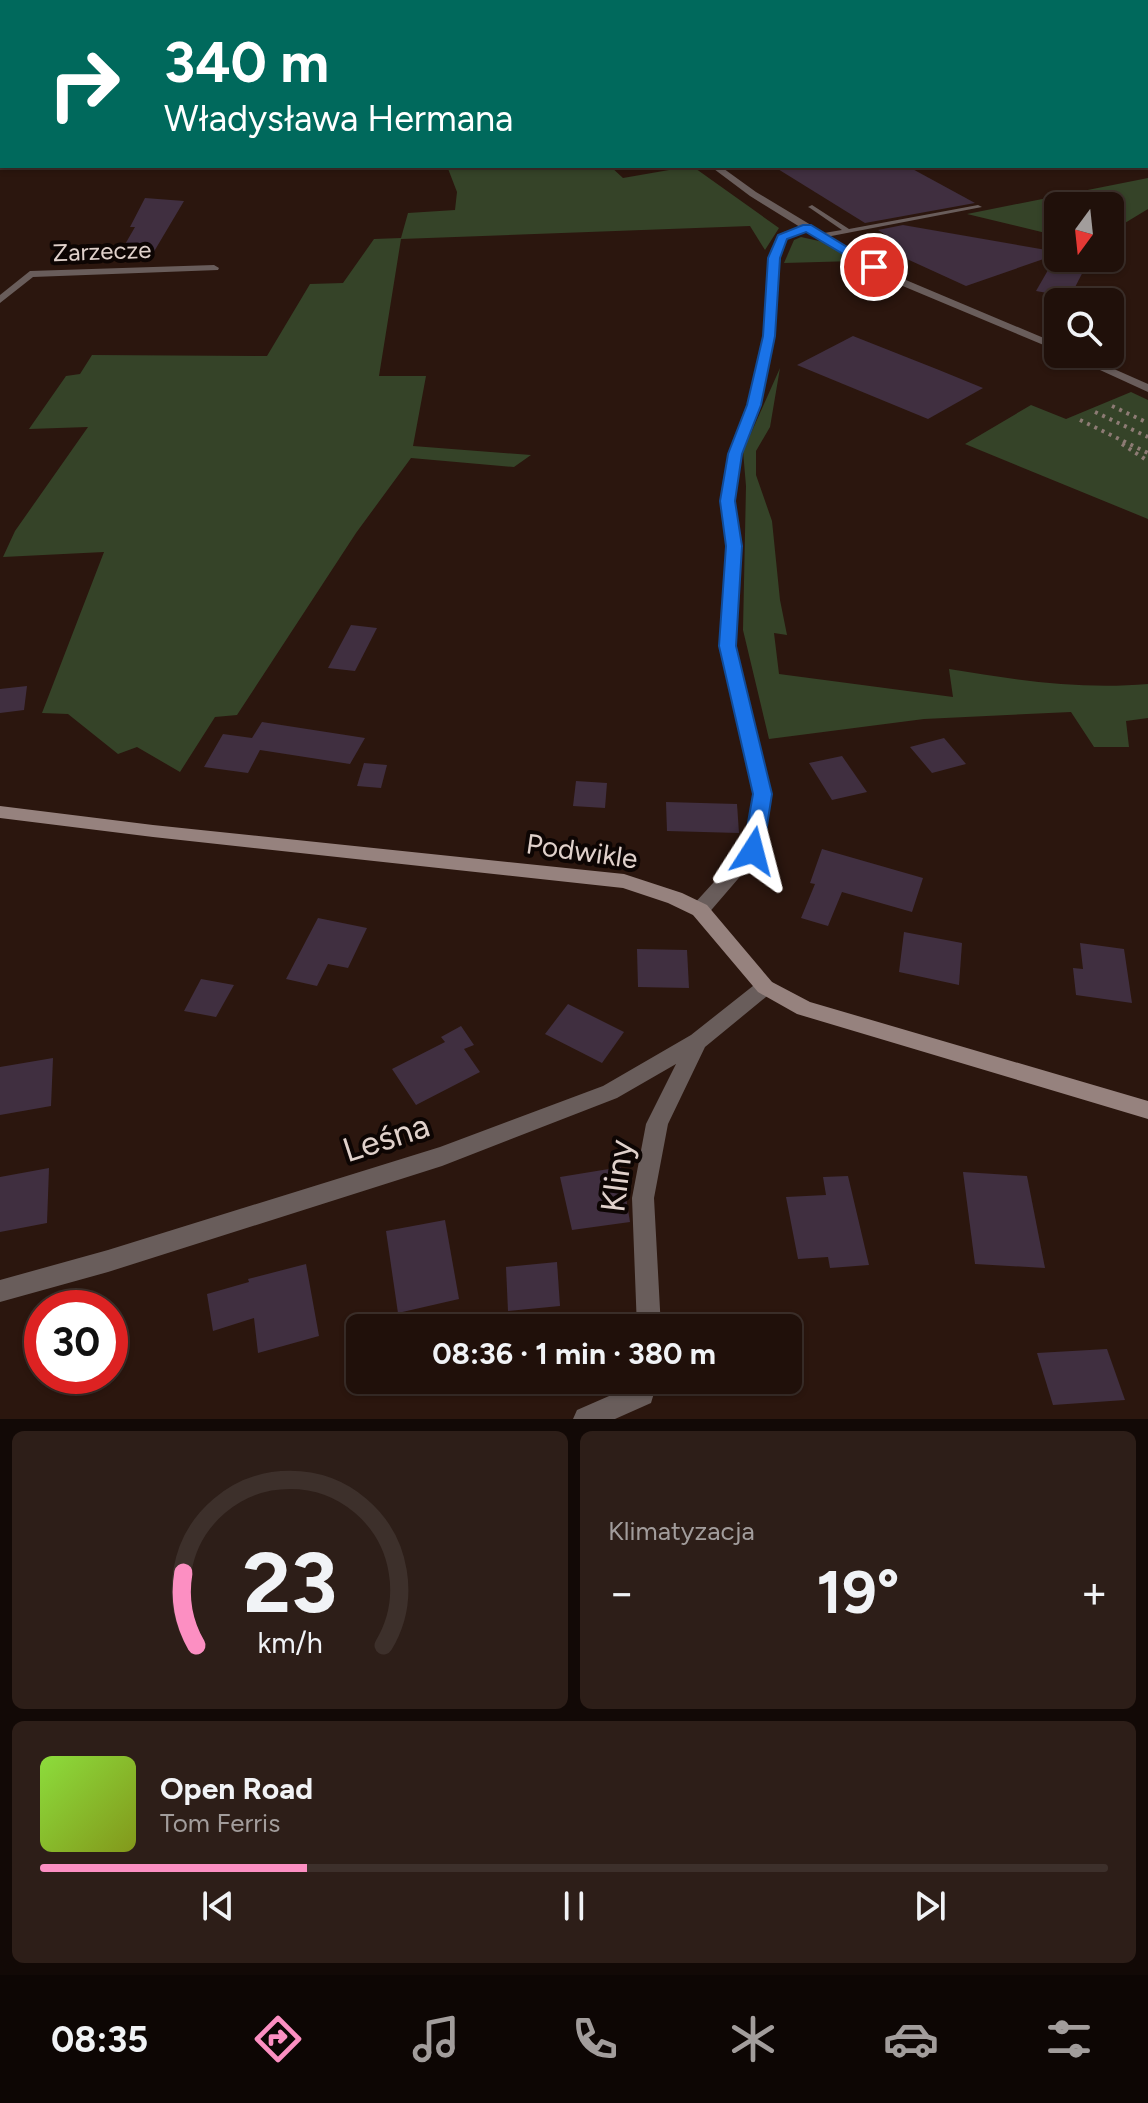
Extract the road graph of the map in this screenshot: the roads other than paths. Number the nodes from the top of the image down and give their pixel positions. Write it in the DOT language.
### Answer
graph roads {
  1 [pos="717,168"];
  2 [pos="812,207"];
  3 [pos="978,207"];
  4 [pos="848,231"];
  5 [pos="814,232"];
  6 [pos="214,268"];
  7 [pos="0,300"];
  8 [pos="1044,342"];
  9 [pos="1103,368"];
  10 [pos="1148,388"];
  11 [pos="0,812"];
  12 [pos="700,910"];
  13 [pos="765,987"];
  14 [pos="698,1041"];
  15 [pos="1148,1110"];
  16 [pos="0,1291"];
  17 [pos="648,1314"];
  18 [pos="642,1394"];
  19 [pos="586,1419"];
  1 -- 5 [label="street"];
  2 -- 4 [label="lane"];
  3 -- 4 [label="lane"];
  4 -- 5 [label="lane"];
  5 -- 8 [label="street"];
  5 -- 12 [label="street"];
  6 -- 7 [label="street, Zarzecze"];
  9 -- 10 [label="street"];
  11 -- 12 [label="street, Podwikle"];
  12 -- 13 [label="street, Podwikle"];
  13 -- 14 [label="street, Leśna"];
  13 -- 15 [label="street, Podwikle"];
  14 -- 16 [label="street, Leśna"];
  14 -- 17 [label="street, Kliny"];
  18 -- 19 [label="street"];
}
